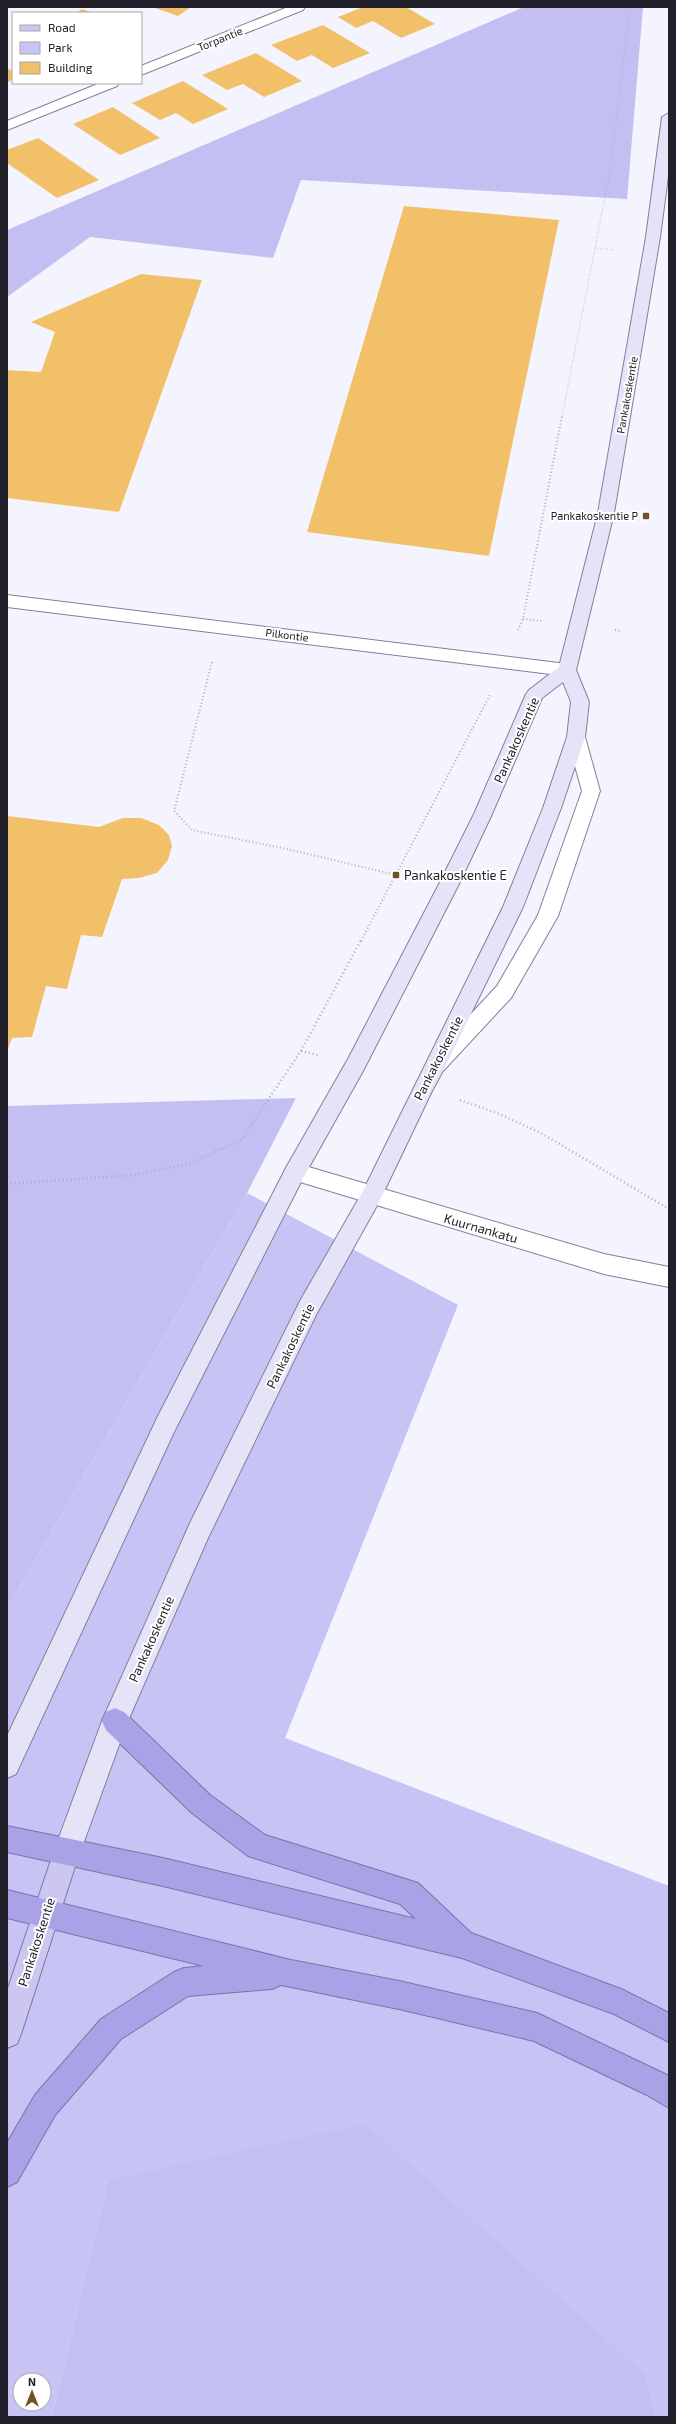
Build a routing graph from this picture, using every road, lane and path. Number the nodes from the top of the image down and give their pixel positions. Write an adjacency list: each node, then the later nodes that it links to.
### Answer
1 (299, 7): 3 (street, Torpantie)
2 (630, 7): 9 (path)
3 (142, 71)
4 (110, 84): 6 (street)
5 (669, 117): 10 (main road, Pankakoskentie)
6 (7, 126)
7 (7, 601): 9 (street, Pilkontie)
8 (212, 661): 12 (path)
9 (504, 662): 10 (street, Pilkontie); 12 (path)
10 (567, 670): 11 (main road, Pankakoskentie); 14 (main road, Pankakoskentie)
11 (576, 737): 15 (main road, Pankakoskentie); 15 (street)
12 (396, 875): 13 (path)
13 (301, 1051): 14 (path); 18 (path)
14 (356, 1065): 17 (main road, Pankakoskentie)
15 (436, 1066): 16 (main road, Pankakoskentie)
16 (423, 1087): 19 (main road, Pankakoskentie); 20 (path)
17 (295, 1172): 19 (street, Kuurnankatu); 23 (main road, Pankakoskentie)
18 (7, 1184)
19 (371, 1196): 21 (street, Kuurnankatu); 22 (main road, Pankakoskentie)
20 (669, 1209)
21 (669, 1277)
22 (114, 1721): 25 (main road, Pankakoskentie); 28 (highway)
23 (7, 1765)
24 (7, 1839): 25 (highway)
25 (67, 1851): 27 (main road, Pankakoskentie); 28 (highway)
26 (7, 1904): 27 (highway)
27 (45, 1913): 29 (highway); 31 (main road, Pankakoskentie)
28 (462, 1944): 30 (highway)
29 (291, 1974): 32 (highway); 33 (highway)
30 (669, 2028)
31 (7, 2034)
32 (669, 2094)
33 (7, 2172)

